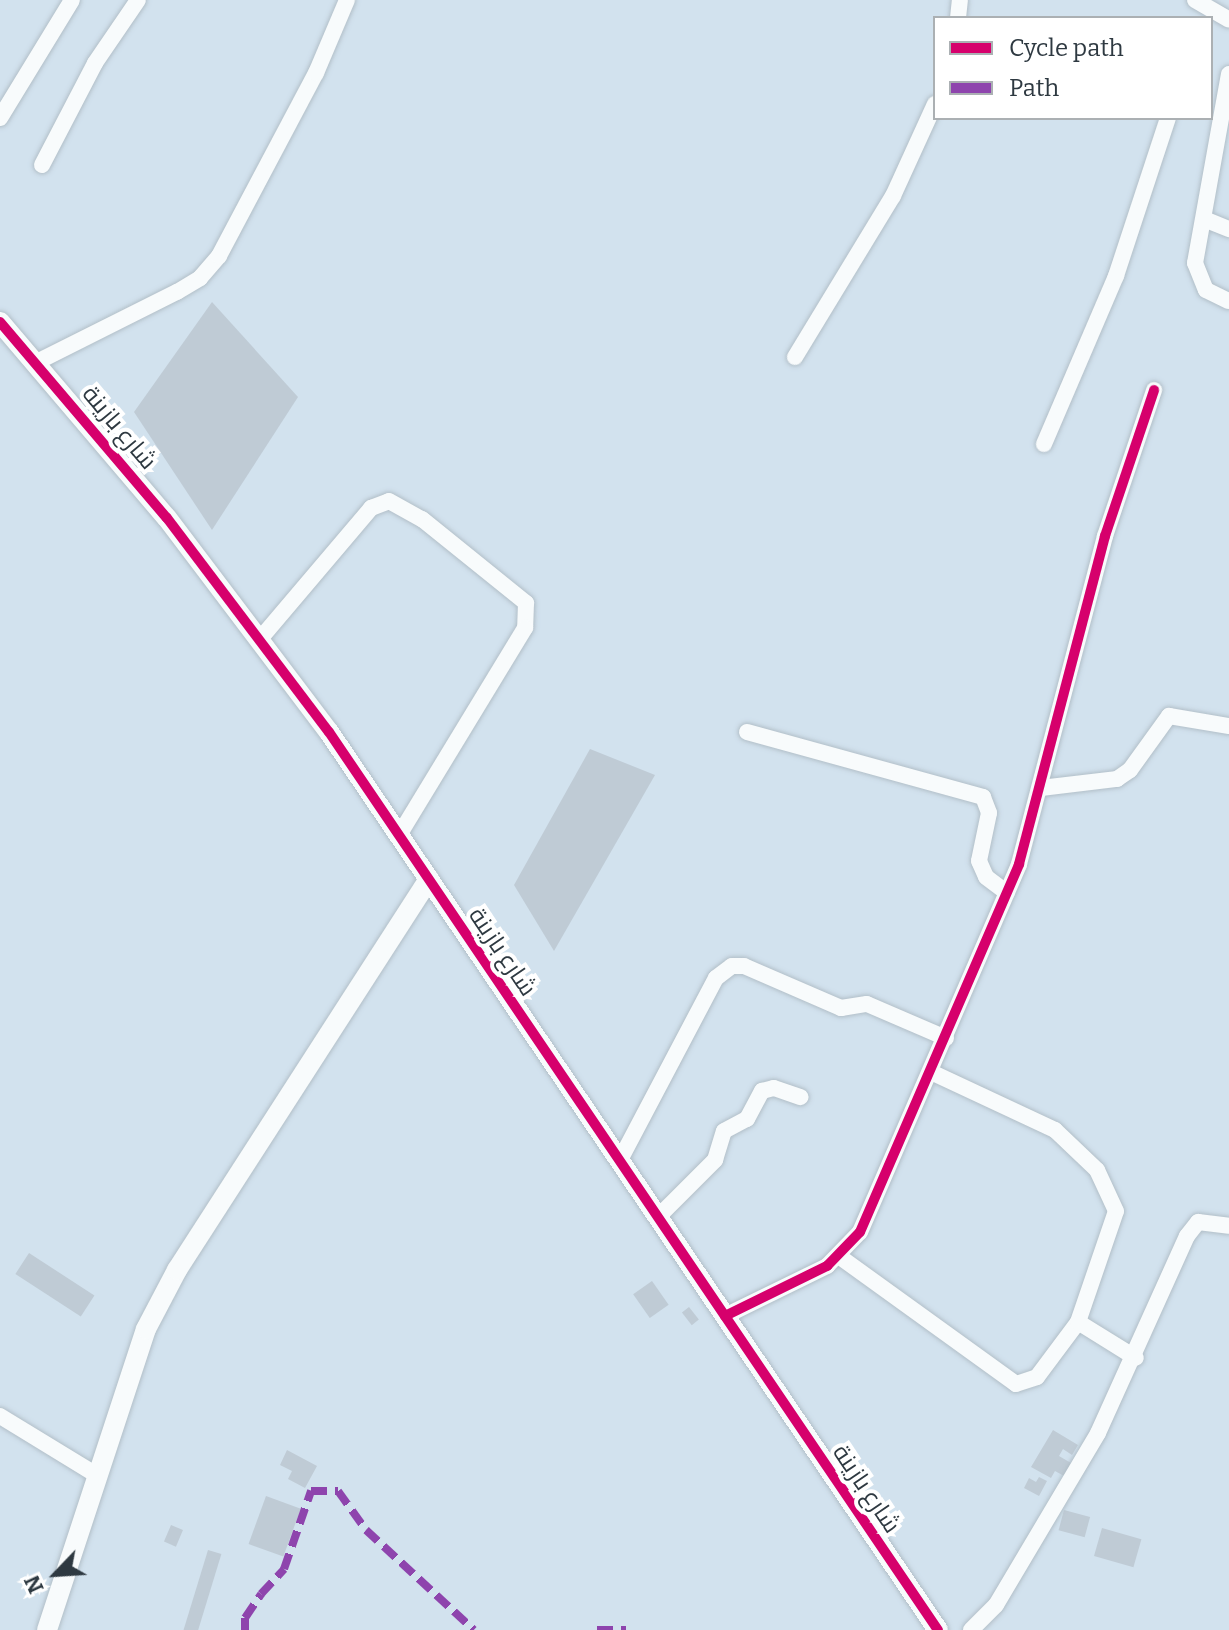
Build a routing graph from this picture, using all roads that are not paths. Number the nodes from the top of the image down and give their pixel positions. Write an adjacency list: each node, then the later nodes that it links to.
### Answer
1 (72, 0): 9 (street)
2 (138, 0): 11 (street)
3 (347, 0): 17 (street)
4 (1200, 8): 5 (street)
5 (1229, 20)
6 (1229, 74): 7 (street)
7 (1227, 99): 12 (street)
8 (933, 108): 16 (street)
9 (0, 118)
10 (1167, 120): 19 (street)
11 (42, 165)
12 (1204, 219): 13 (street); 14 (street)
13 (1229, 229)
14 (1229, 301)
15 (0, 322): 17 (street, شارع بازينة)
16 (795, 357)
17 (37, 362): 20 (street, شارع بازينة)
18 (1154, 390): 23 (street)
19 (1044, 444)
20 (260, 639): 24 (street, شارع بازينة); 24 (street)
21 (1229, 726): 23 (street)
22 (747, 732): 26 (street)
23 (1041, 788): 26 (street)
24 (399, 835): 25 (street, شارع بازينة)
25 (429, 879): 30 (street, شارع بازينة); 38 (street)
26 (1007, 893): 27 (street)
27 (946, 1038): 28 (street); 30 (street)
28 (931, 1072): 33 (street); 35 (street)
29 (800, 1097): 31 (street)
30 (620, 1160): 31 (street, شارع بازينة)
31 (658, 1217): 34 (street, شارع بازينة)
32 (1229, 1226): 36 (street)
33 (840, 1257): 34 (street); 35 (street)
34 (725, 1316): 40 (street, شارع بازينة)
35 (1078, 1322): 36 (street)
36 (1136, 1358): 41 (street)
37 (0, 1416): 38 (street)
38 (95, 1474): 39 (street)
39 (47, 1630)
40 (938, 1630)
41 (971, 1630)

